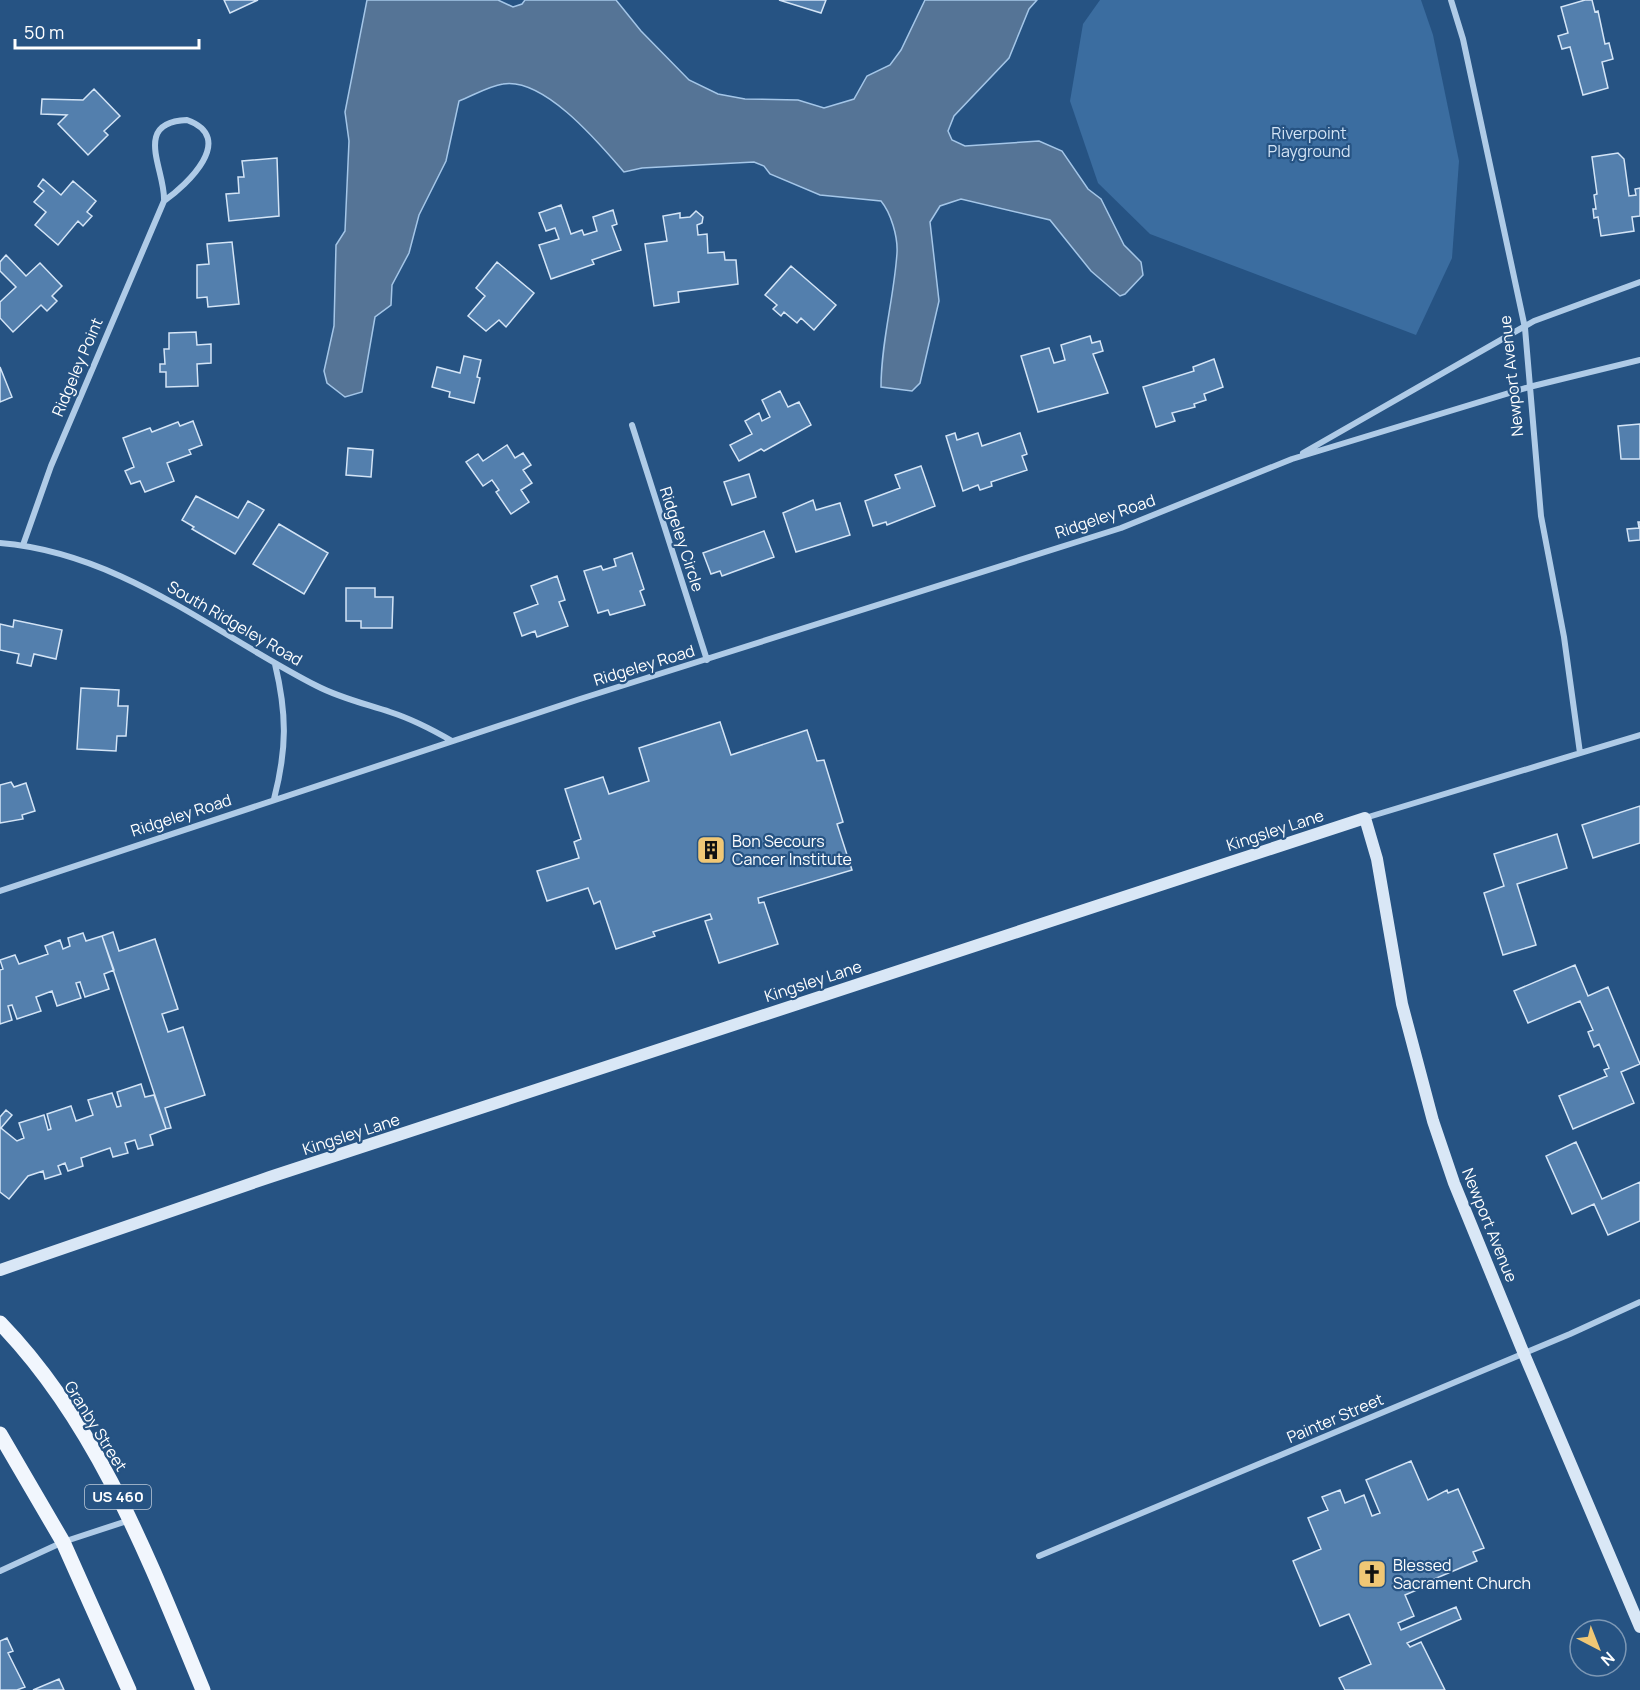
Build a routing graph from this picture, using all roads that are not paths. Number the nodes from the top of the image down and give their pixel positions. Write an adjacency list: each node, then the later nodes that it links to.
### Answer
1 (1451, 0): 4 (street, Newport Avenue)
2 (164, 201): 2 (street, Ridgeley Point); 10 (street, Ridgeley Point)
3 (1640, 282): 4 (street, Ridgeley Road)
4 (1525, 328): 6 (street, Newport Avenue); 8 (street, Ridgeley Road)
5 (1640, 360): 6 (street, Ridgeley Road)
6 (1529, 387): 8 (street, Ridgeley Road); 15 (street, Newport Avenue)
7 (632, 425): 11 (street, Ridgeley Circle)
8 (1292, 459): 11 (street, Ridgeley Road)
9 (0, 543): 10 (street, South Ridgeley Road)
10 (23, 545): 12 (street, South Ridgeley Road)
11 (707, 660): 14 (street, Ridgeley Road)
12 (275, 664): 14 (street, South Ridgeley Road); 16 (street)
13 (1640, 735): 15 (street, Kingsley Lane)
14 (452, 741): 16 (street, Ridgeley Road)
15 (1580, 753): 17 (street, Kingsley Lane)
16 (273, 799): 18 (street, Ridgeley Road)
17 (1365, 818): 19 (street, Kingsley Lane); 22 (street, Newport Avenue)
18 (0, 891)
19 (0, 1270)
20 (1640, 1302): 22 (street, Painter Street)
21 (0, 1323): 24 (main road, Granby Street / US 460)
22 (1524, 1354): 26 (street, Painter Street); 28 (street, Newport Avenue)
23 (0, 1434): 25 (main road)
24 (130, 1520): 25 (street); 30 (main road, Granby Street / US 460)
25 (63, 1542): 27 (street); 29 (main road)
26 (1039, 1556)
27 (0, 1571)
28 (1640, 1627)
29 (129, 1690)
30 (203, 1690)

